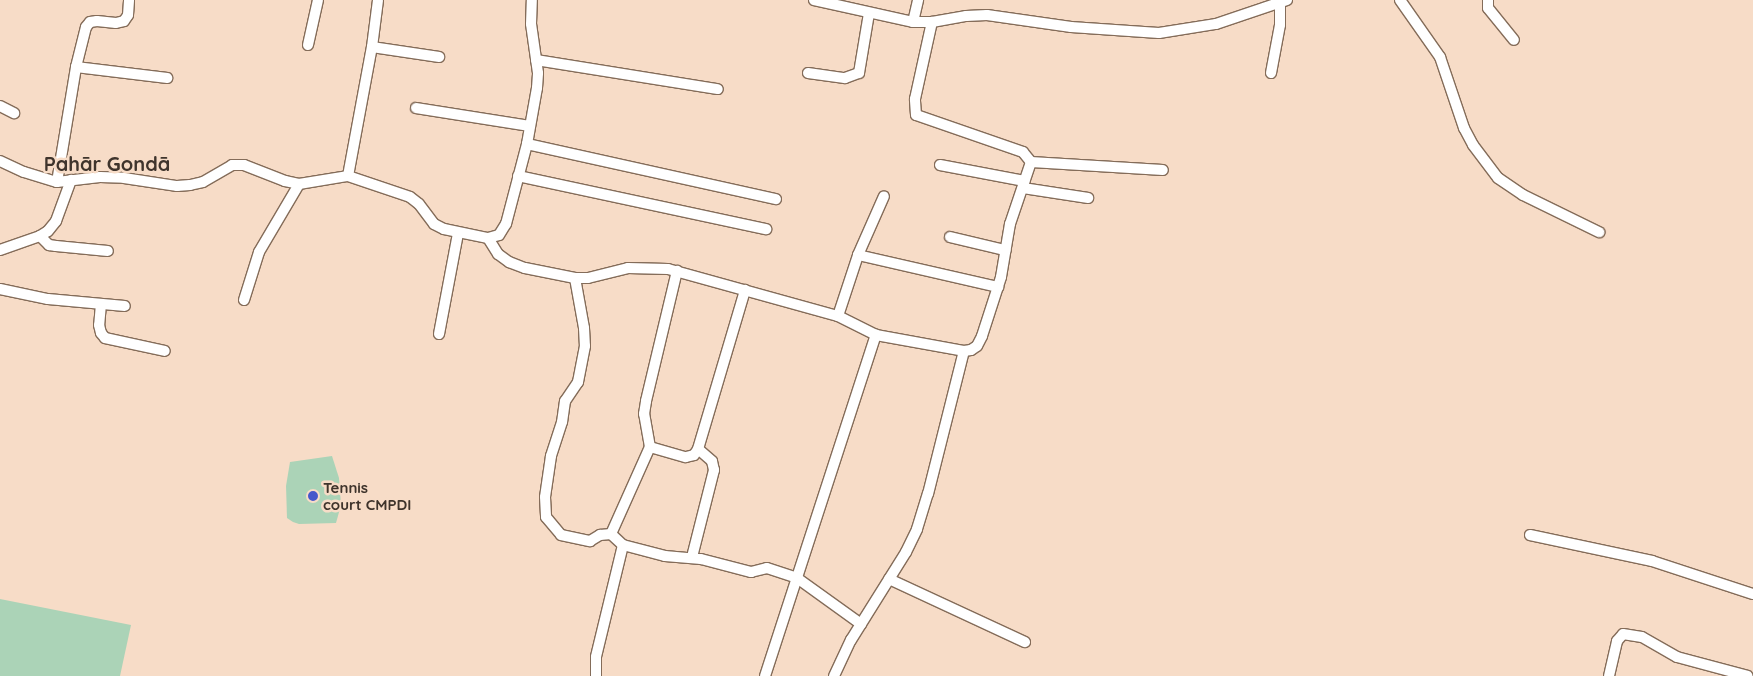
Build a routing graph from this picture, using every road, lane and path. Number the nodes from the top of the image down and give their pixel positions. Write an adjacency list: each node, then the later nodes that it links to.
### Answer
1 (129, 0): 19 (street)
2 (318, 0): 15 (street)
3 (378, 0): 16 (street)
4 (532, 0): 18 (street)
5 (814, 0): 10 (street)
6 (918, 0): 12 (street)
7 (1400, 0): 43 (street)
8 (1488, 0): 14 (street)
9 (1284, 1): 13 (street); 21 (street)
10 (835, 2): 11 (street)
11 (869, 13): 12 (street); 20 (street)
12 (913, 22): 13 (street)
13 (932, 22): 30 (street)
14 (1514, 40)
15 (308, 45)
16 (372, 47): 17 (street); 33 (street)
17 (439, 57)
18 (536, 60): 23 (street); 27 (street)
19 (76, 67): 22 (street); 36 (street)
20 (808, 73)
21 (1271, 73)
22 (167, 78)
23 (718, 89)
24 (0, 106): 26 (street)
25 (416, 108): 27 (street)
26 (14, 113)
27 (530, 126): 28 (street)
28 (527, 144): 34 (street); 41 (street)
29 (0, 161): 36 (street)
30 (1031, 162): 32 (street); 38 (street)
31 (940, 165): 38 (street)
32 (1163, 170)
33 (348, 176): 37 (street); 44 (street)
34 (518, 176): 42 (street); 47 (street)
35 (71, 180): 36 (street); 37 (street); 45 (street)
36 (57, 182)
37 (299, 184): 57 (street)
38 (1024, 184): 40 (street); 49 (street)
39 (884, 196): 51 (street)
40 (1088, 198)
41 (776, 199)
42 (766, 229)
43 (1599, 232)
44 (458, 233): 47 (street); 61 (street)
45 (40, 236): 48 (street); 50 (street)
46 (950, 237): 49 (street)
47 (488, 238): 53 (street)
48 (0, 250)
49 (1005, 250): 54 (street)
50 (108, 251)
51 (858, 255): 54 (street); 60 (street)
52 (677, 271): 53 (street); 56 (street); 65 (street)
53 (575, 278): 67 (street)
54 (998, 287): 64 (street)
55 (0, 289): 58 (street)
56 (745, 290): 60 (street); 66 (street)
57 (244, 300)
58 (101, 304): 59 (street); 63 (street)
59 (125, 306)
60 (838, 316): 62 (street)
61 (439, 334)
62 (876, 334): 64 (street); 71 (street)
63 (166, 351)
64 (964, 351): 72 (street)
65 (650, 447): 66 (street); 67 (street)
66 (698, 449): 70 (street)
67 (611, 534): 69 (street)
68 (1530, 535): 73 (street)
69 (623, 545): 70 (street); 76 (street)
70 (692, 557): 71 (street)
71 (797, 578): 74 (street); 77 (street)
72 (889, 580): 74 (street); 75 (street)
73 (1753, 594)
74 (861, 624): 78 (street)
75 (1024, 642)
76 (596, 676)
77 (765, 676)
78 (834, 676)
79 (1609, 676): 80 (street)
80 (1748, 676)

